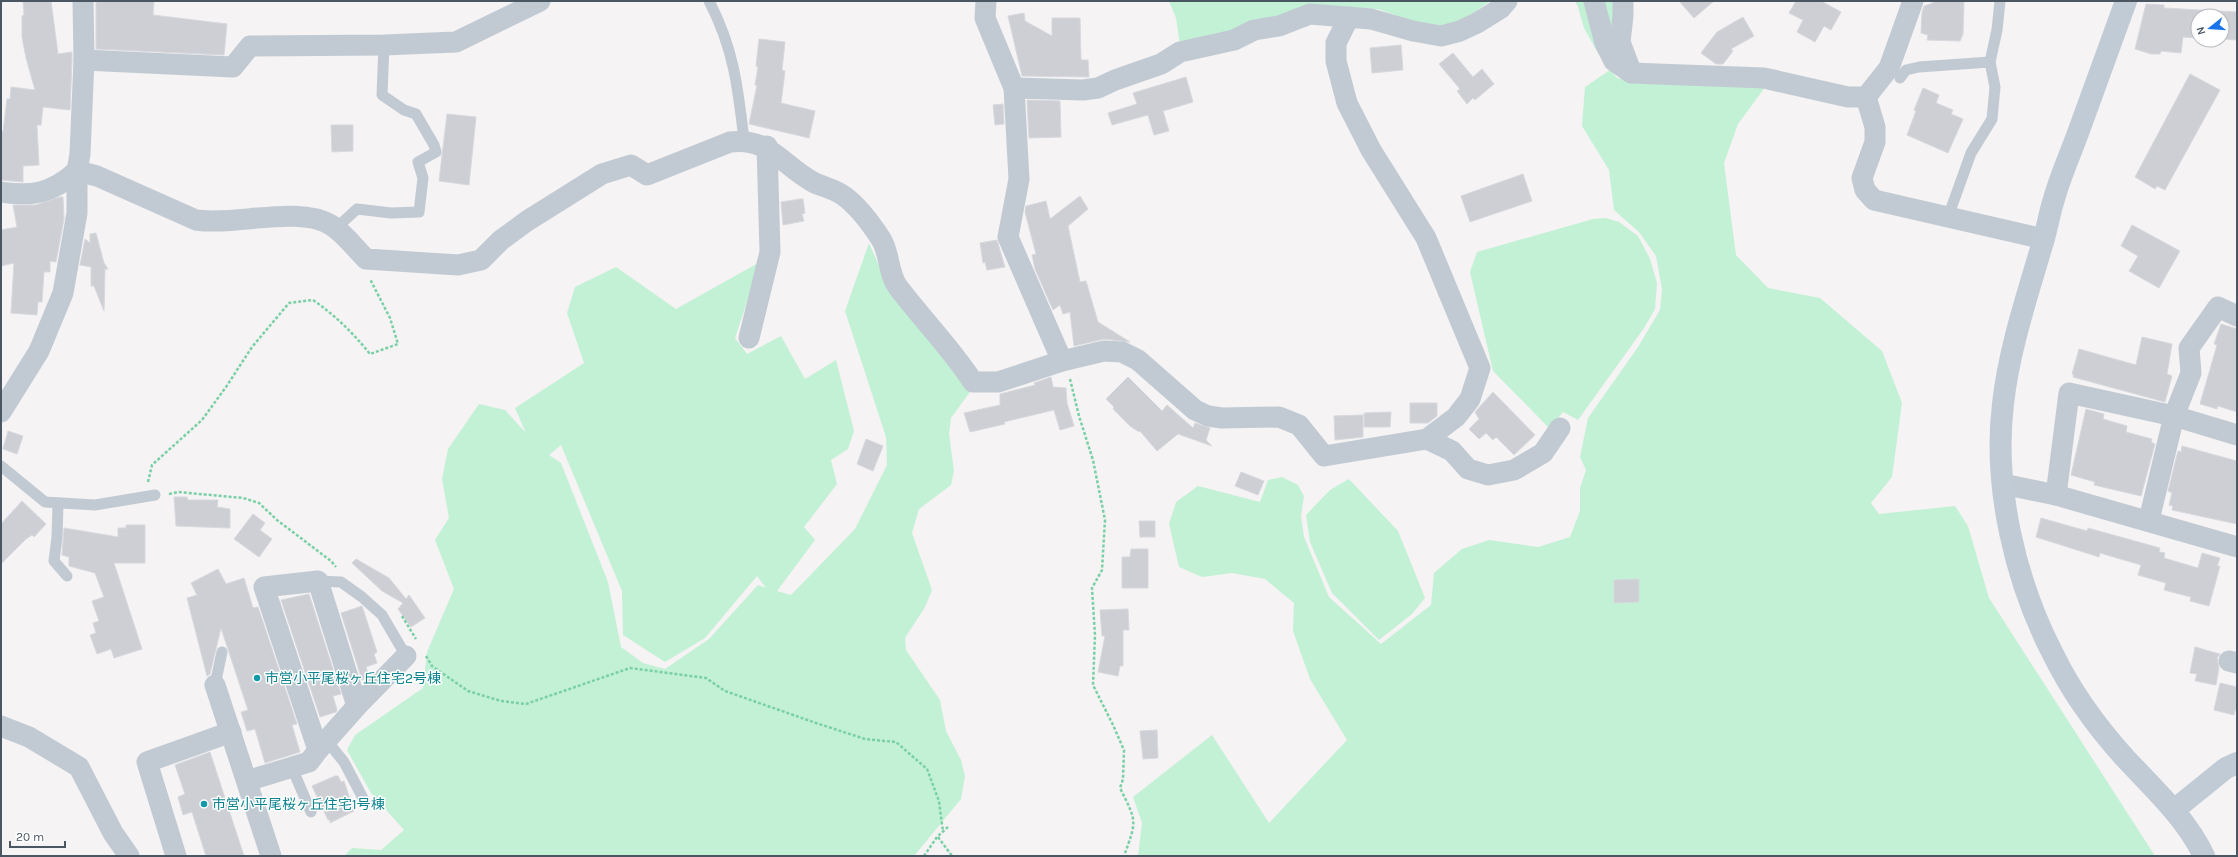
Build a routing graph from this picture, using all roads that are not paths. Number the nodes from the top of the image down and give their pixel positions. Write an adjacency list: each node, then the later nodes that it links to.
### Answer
1 (83, 1): 13 (street)
2 (540, 1): 12 (street)
3 (709, 1): 19 (lane)
4 (986, 1): 17 (street)
5 (1506, 1): 11 (street)
6 (1594, 1): 15 (street)
7 (1623, 1): 15 (street)
8 (1913, 1): 18 (street)
9 (2000, 1): 14 (lane)
10 (2126, 1): 25 (street)
11 (1349, 17): 17 (street); 33 (street)
12 (384, 45): 13 (street); 24 (lane)
13 (84, 60): 21 (street)
14 (1990, 62): 16 (lane); 23 (lane)
15 (1631, 73): 18 (street)
16 (1900, 78)
17 (1014, 88): 28 (street)
18 (1866, 97): 23 (street)
19 (744, 140): 20 (street); 24 (street)
20 (767, 146): 27 (street); 28 (street)
21 (77, 171): 22 (street); 24 (street); 29 (street)
22 (1, 192)
23 (1948, 217): 25 (street)
24 (335, 229)
25 (2044, 239): 35 (street)
26 (2237, 316): 30 (street)
27 (749, 338)
28 (1062, 361): 33 (street)
29 (1, 412)
30 (2174, 416): 32 (street); 37 (street); 39 (street)
31 (1560, 428): 33 (street)
32 (2237, 435)
33 (1427, 439)
34 (1, 466): 38 (lane)
35 (2003, 484): 37 (street); 54 (street)
36 (155, 495): 38 (lane)
37 (2056, 495): 39 (street)
38 (58, 504): 41 (lane)
39 (2148, 520): 40 (street)
40 (2237, 547)
41 (67, 576)
42 (318, 581): 43 (lane); 46 (street); 49 (street)
43 (416, 650): 46 (street)
44 (222, 652): 45 (lane)
45 (215, 685): 48 (street)
46 (357, 706): 49 (street)
47 (1, 726): 56 (street)
48 (231, 732): 52 (street); 57 (street)
49 (323, 746): 51 (street); 53 (lane)
50 (2237, 763): 54 (street)
51 (292, 768): 52 (street); 55 (lane)
52 (247, 781): 58 (street)
53 (365, 802)
54 (2174, 810): 59 (street)
55 (311, 812)
56 (129, 856)
57 (176, 856)
58 (271, 856)
59 (2204, 856)

